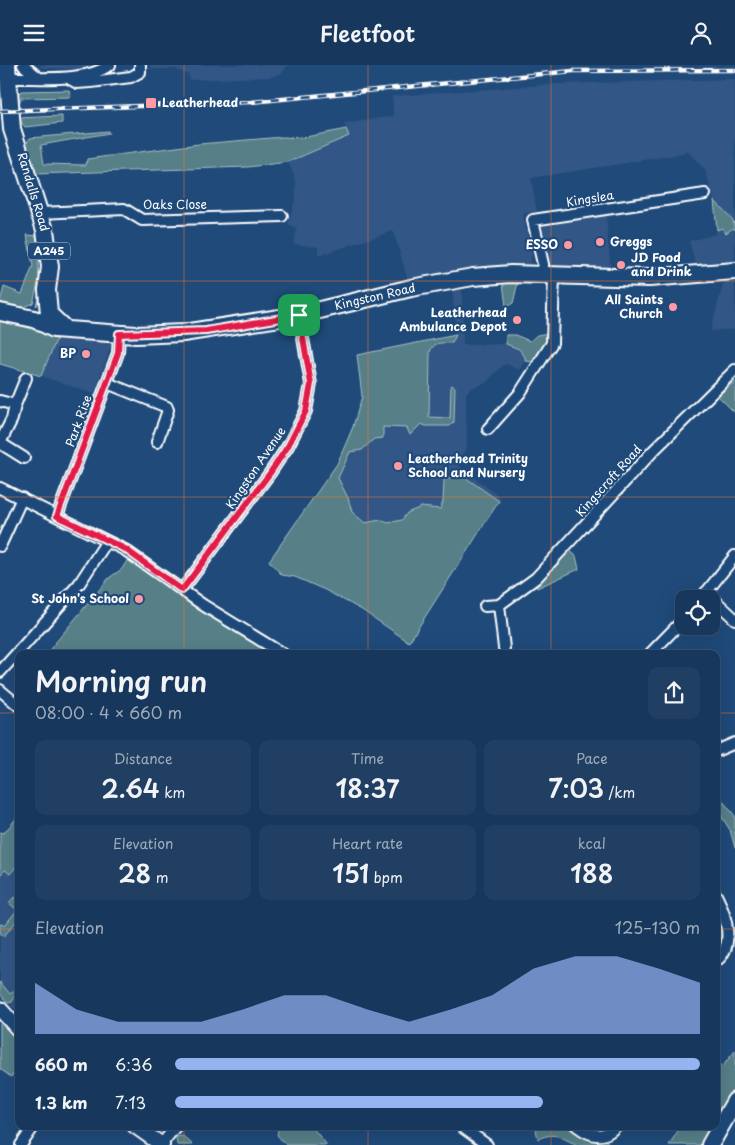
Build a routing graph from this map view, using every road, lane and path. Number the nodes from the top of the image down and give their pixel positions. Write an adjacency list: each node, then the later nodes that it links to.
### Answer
1 (23, 65): 5 (street)
2 (110, 65): 6 (street)
3 (140, 65): 6 (street)
4 (5, 74): 5 (street); 8 (main road, Randalls Road / A245)
5 (39, 78): 6 (street)
6 (68, 78)
7 (705, 194): 11 (street, Kingslea)
8 (41, 213): 9 (street, Oaks Close); 12 (main road, Randalls Road / A245)
9 (282, 216)
10 (733, 272): 11 (main road, Kingston Road)
11 (548, 275): 14 (main road, Kingston Road); 23 (street)
12 (47, 290): 15 (main road, Randalls Road / A245); 16 (main road, Randalls Road / A245)
13 (0, 312): 15 (main road, Kingston Road)
14 (299, 315): 17 (main road, Kingston Road); 33 (street, Kingston Avenue)
15 (25, 317): 16 (main road, Kingston Road)
16 (65, 329): 17 (main road, Kingston Road)
17 (119, 334): 20 (street, Park Rise)
18 (735, 370): 35 (street, Kingscroft Road)
19 (26, 378): 22 (street)
20 (106, 383): 24 (street); 29 (street, Park Rise)
21 (0, 401): 22 (street)
22 (15, 405): 25 (street)
23 (488, 429)
24 (157, 442)
25 (0, 443): 26 (street)
26 (24, 458)
27 (0, 488): 28 (street)
28 (22, 499): 29 (street); 31 (street)
29 (57, 516): 30 (street)
30 (107, 541): 33 (street); 41 (street)
31 (0, 545)
32 (735, 556): 34 (street)
33 (182, 590): 42 (street)
34 (708, 590)
35 (500, 605): 36 (street); 40 (street)
36 (485, 606)
37 (720, 608): 38 (street)
38 (735, 619)
39 (675, 628): 43 (street)
40 (504, 648)
41 (19, 650)
42 (277, 650)
43 (654, 650)
44 (15, 655): 45 (street)
45 (1, 670)
46 (0, 690): 47 (street)
47 (15, 703)
48 (735, 743): 49 (street)
49 (720, 749)
50 (720, 904): 51 (street)
51 (720, 959)
52 (0, 1009): 53 (main road)
53 (15, 1026)
54 (735, 1101): 55 (main road)
55 (720, 1127)
56 (31, 1130): 63 (street)
57 (141, 1130): 64 (main road)
58 (173, 1130): 64 (street)
59 (466, 1130): 65 (street)
60 (582, 1130): 61 (street)
61 (613, 1130)
62 (719, 1130): 66 (main road)
63 (21, 1145)
64 (162, 1145)
65 (487, 1145)
66 (710, 1145)

